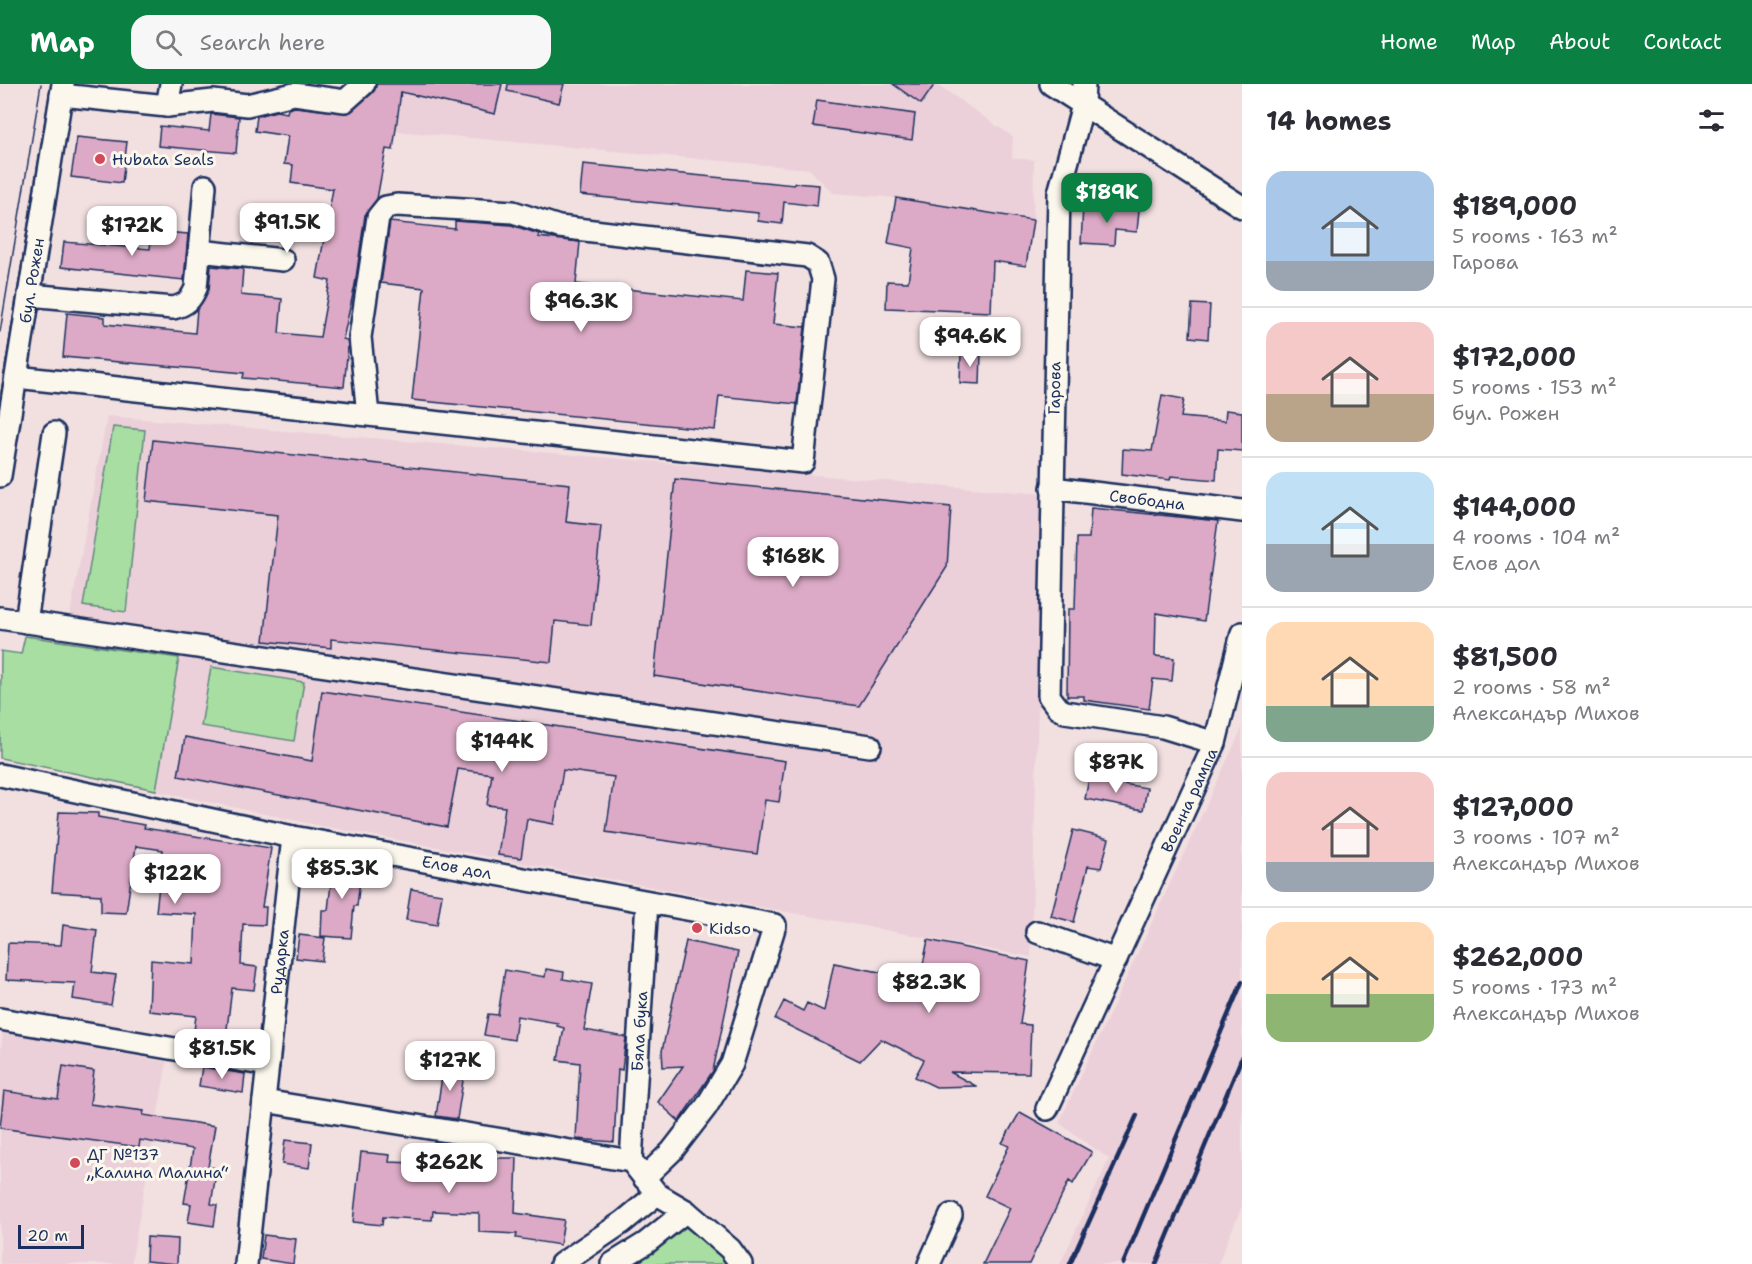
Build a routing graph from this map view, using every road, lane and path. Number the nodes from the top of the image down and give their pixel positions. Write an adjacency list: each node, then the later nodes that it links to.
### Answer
1 (171, 84): 7 (street)
2 (364, 84): 5 (street)
3 (1051, 84): 6 (street)
4 (62, 89): 7 (street); 12 (street, бул. Рожен)
5 (268, 92): 7 (street)
6 (1084, 94): 9 (street); 17 (street, Гарова)
7 (167, 106)
8 (205, 186): 10 (street)
9 (1242, 207)
10 (199, 251): 11 (street); 12 (street)
11 (283, 260)
12 (29, 295): 13 (street, бул. Рожен)
13 (16, 377): 14 (street); 16 (street, бул. Рожен)
14 (368, 415): 14 (street)
15 (54, 433): 20 (street)
16 (0, 476)
17 (1052, 488): 18 (street, Свободна); 22 (street, Гарова)
18 (1242, 511)
19 (0, 618): 20 (street)
20 (26, 622): 23 (street)
21 (1242, 633): 22 (street, Военна рампа)
22 (1215, 742): 28 (street, Военна рампа)
23 (870, 746)
24 (0, 775): 25 (street, Елов дол)
25 (293, 837): 26 (street, Елов дол); 30 (street, Рударка)
26 (646, 902): 33 (street, Бяла бука); 34 (street, Елов дол)
27 (1037, 932): 28 (street)
28 (1116, 960): 32 (street, Военна рампа)
29 (0, 1019): 30 (street)
30 (268, 1065): 31 (street, Рударка)
31 (264, 1101): 33 (street); 37 (street, Рударка)
32 (1047, 1109)
33 (631, 1161): 34 (street)
34 (651, 1186): 35 (street); 38 (street)
35 (686, 1212): 39 (street); 40 (street)
36 (951, 1215): 41 (street)
37 (246, 1264)
38 (561, 1264)
39 (612, 1264)
40 (741, 1264)
41 (928, 1264)

